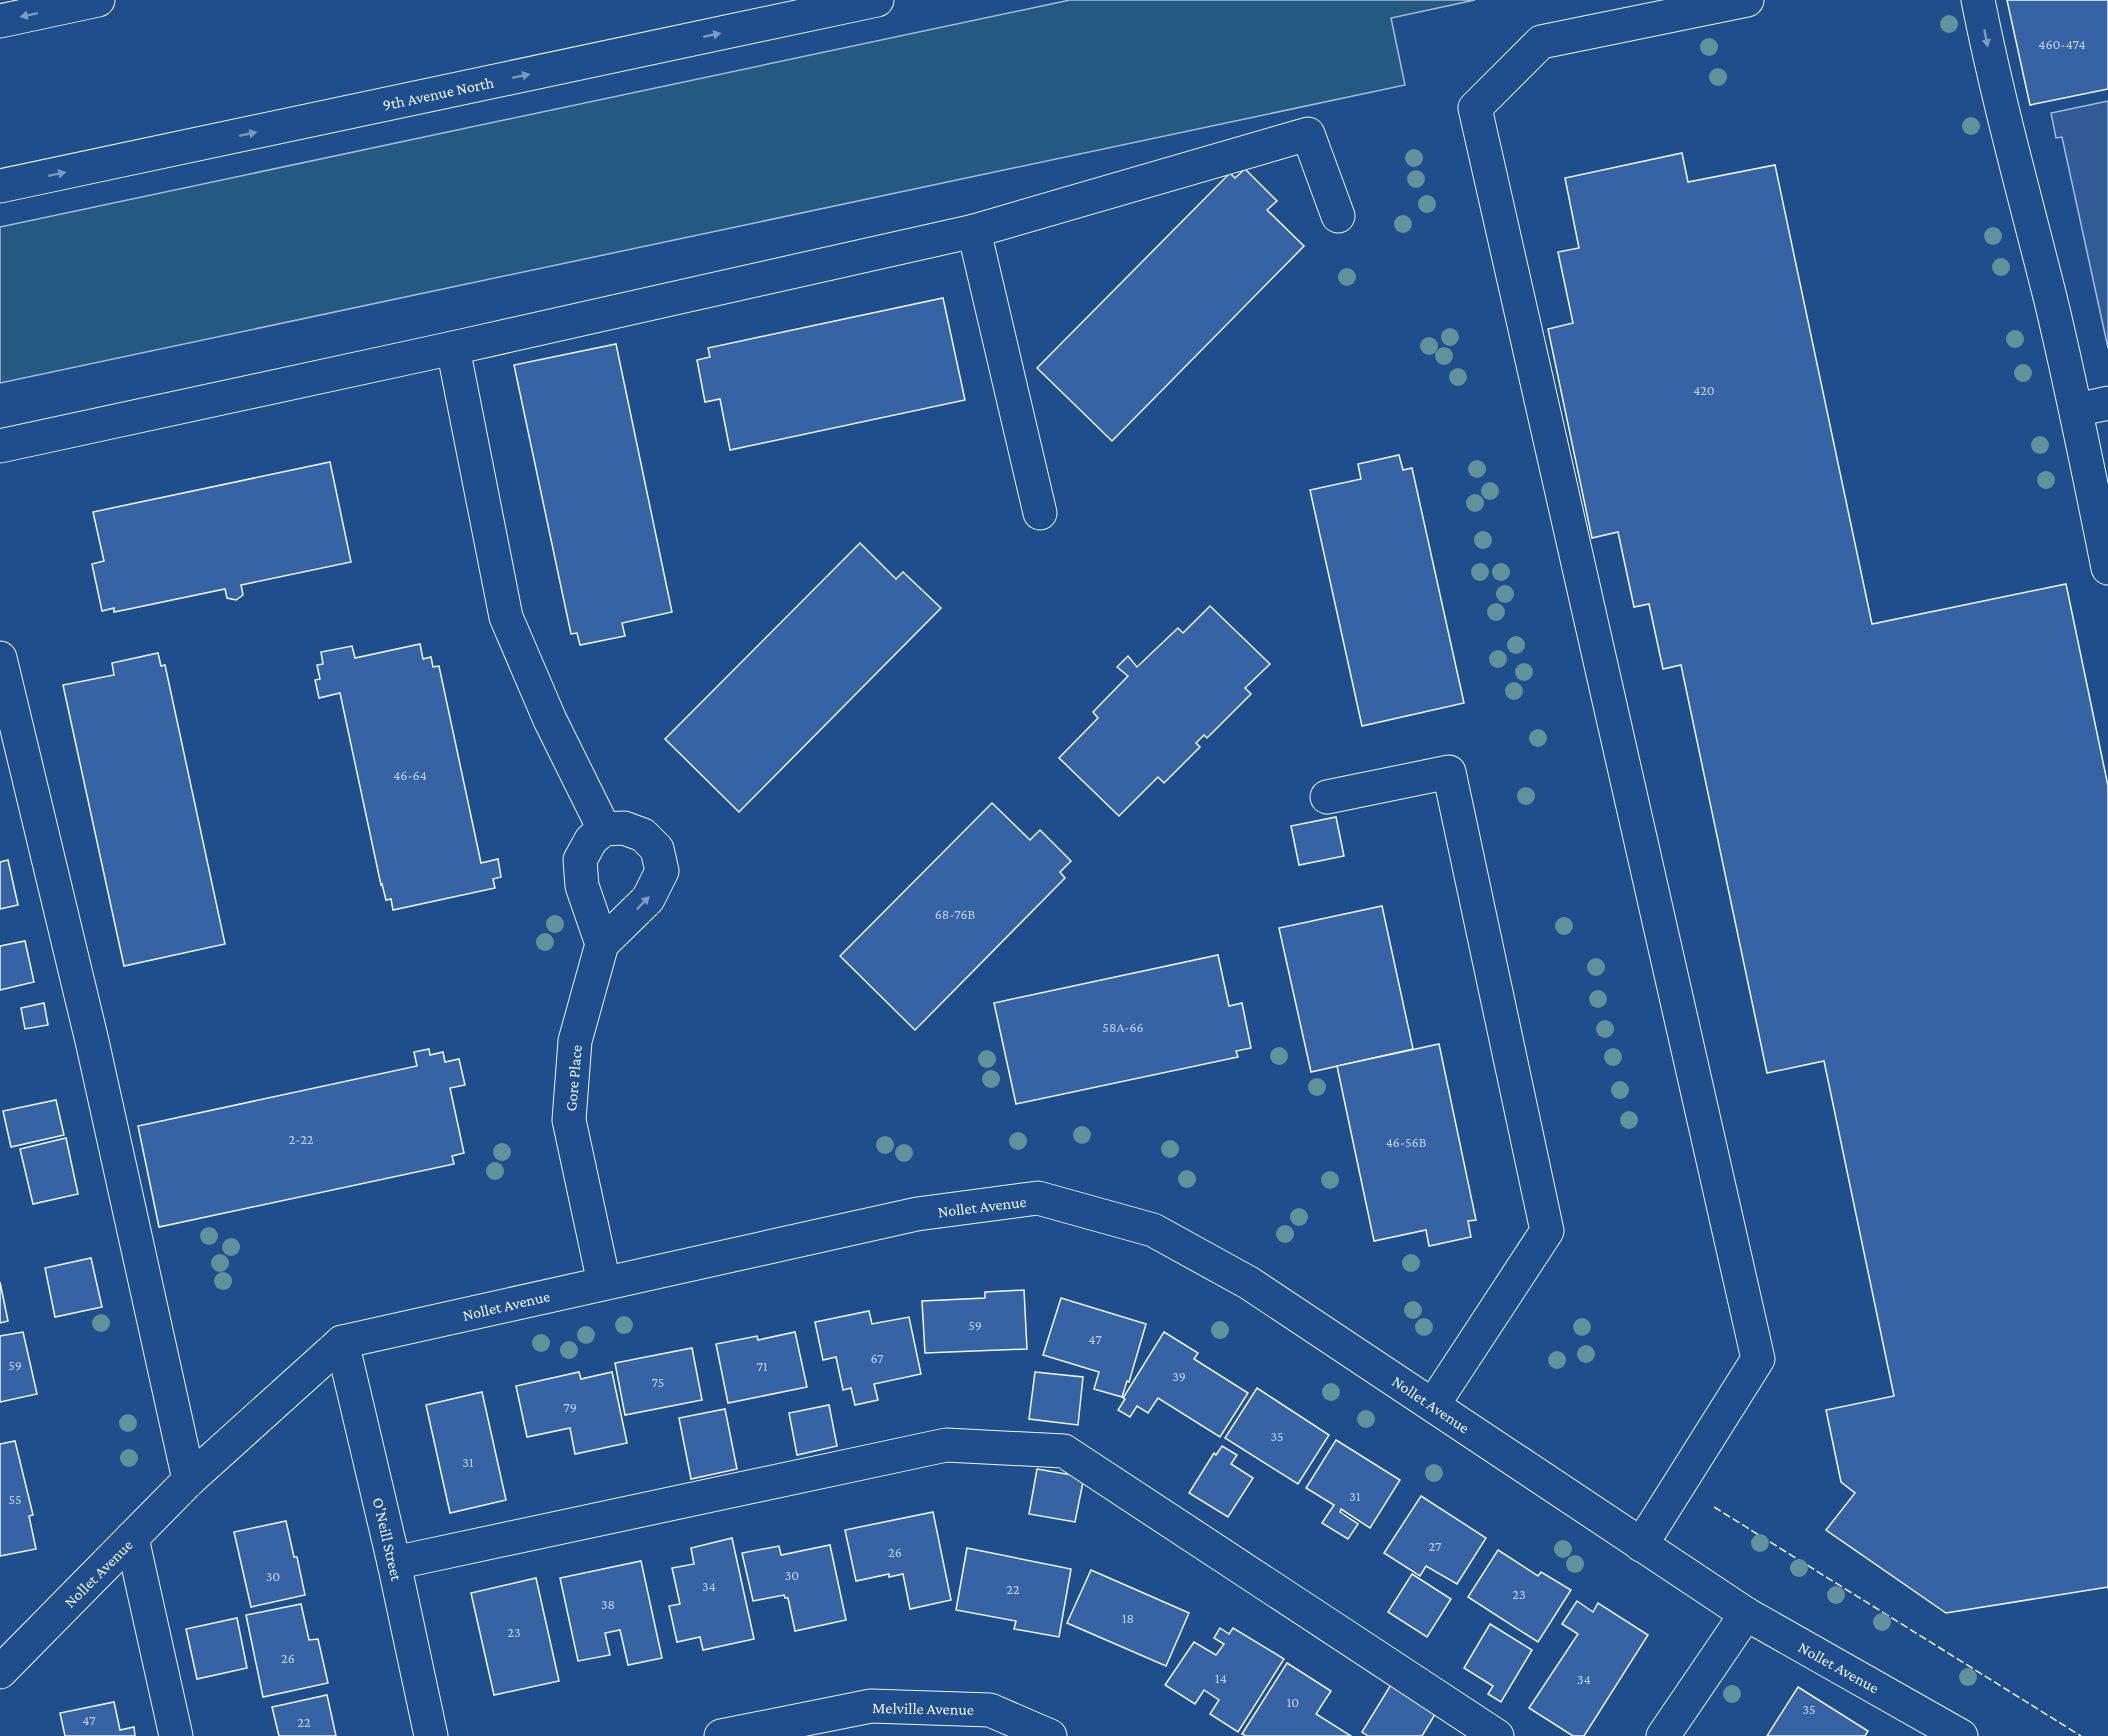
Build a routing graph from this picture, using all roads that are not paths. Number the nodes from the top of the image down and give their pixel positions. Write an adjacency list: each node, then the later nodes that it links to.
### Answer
1 (98, 0): 5 (street, one-way to 5)
2 (877, 0): 6 (street, 9th Avenue North, one-way to 2)
3 (1747, 0): 24 (street)
4 (1978, 0): 11 (street, one-way to 11)
5 (0, 21)
6 (0, 186)
7 (1338, 216): 8 (street)
8 (974, 231): 9 (street); 13 (street)
9 (453, 348): 12 (street); 17 (street)
10 (2108, 403): 11 (street)
11 (2076, 410): 14 (street)
12 (0, 446)
13 (1040, 513)
14 (2108, 568)
15 (0, 658): 22 (street)
16 (1327, 797): 21 (street)
17 (604, 830): 18 (street); 18 (street, one-way to 17)
18 (602, 944): 19 (street, Gore Place)
19 (604, 1283): 20 (street, Nollet Avenue); 21 (street, Nollet Avenue)
20 (342, 1342): 22 (street, Nollet Avenue); 25 (street, O'Neill Street)
21 (1433, 1405): 24 (street, Nollet Avenue)
22 (189, 1480): 23 (street, Nollet Avenue)
23 (132, 1538): 27 (street, Nollet Avenue); 29 (street)
24 (1641, 1545): 26 (street, Nollet Avenue)
25 (394, 1563): 30 (street, O'Neill Street); 33 (street)
26 (1746, 1614): 28 (street, Nollet Avenue); 34 (street)
27 (0, 1672)
28 (1948, 1733)
29 (176, 1736)
30 (431, 1736)
31 (721, 1736): 32 (street, Melville Avenue)
32 (1050, 1736)
33 (1497, 1736)
34 (1663, 1736)

